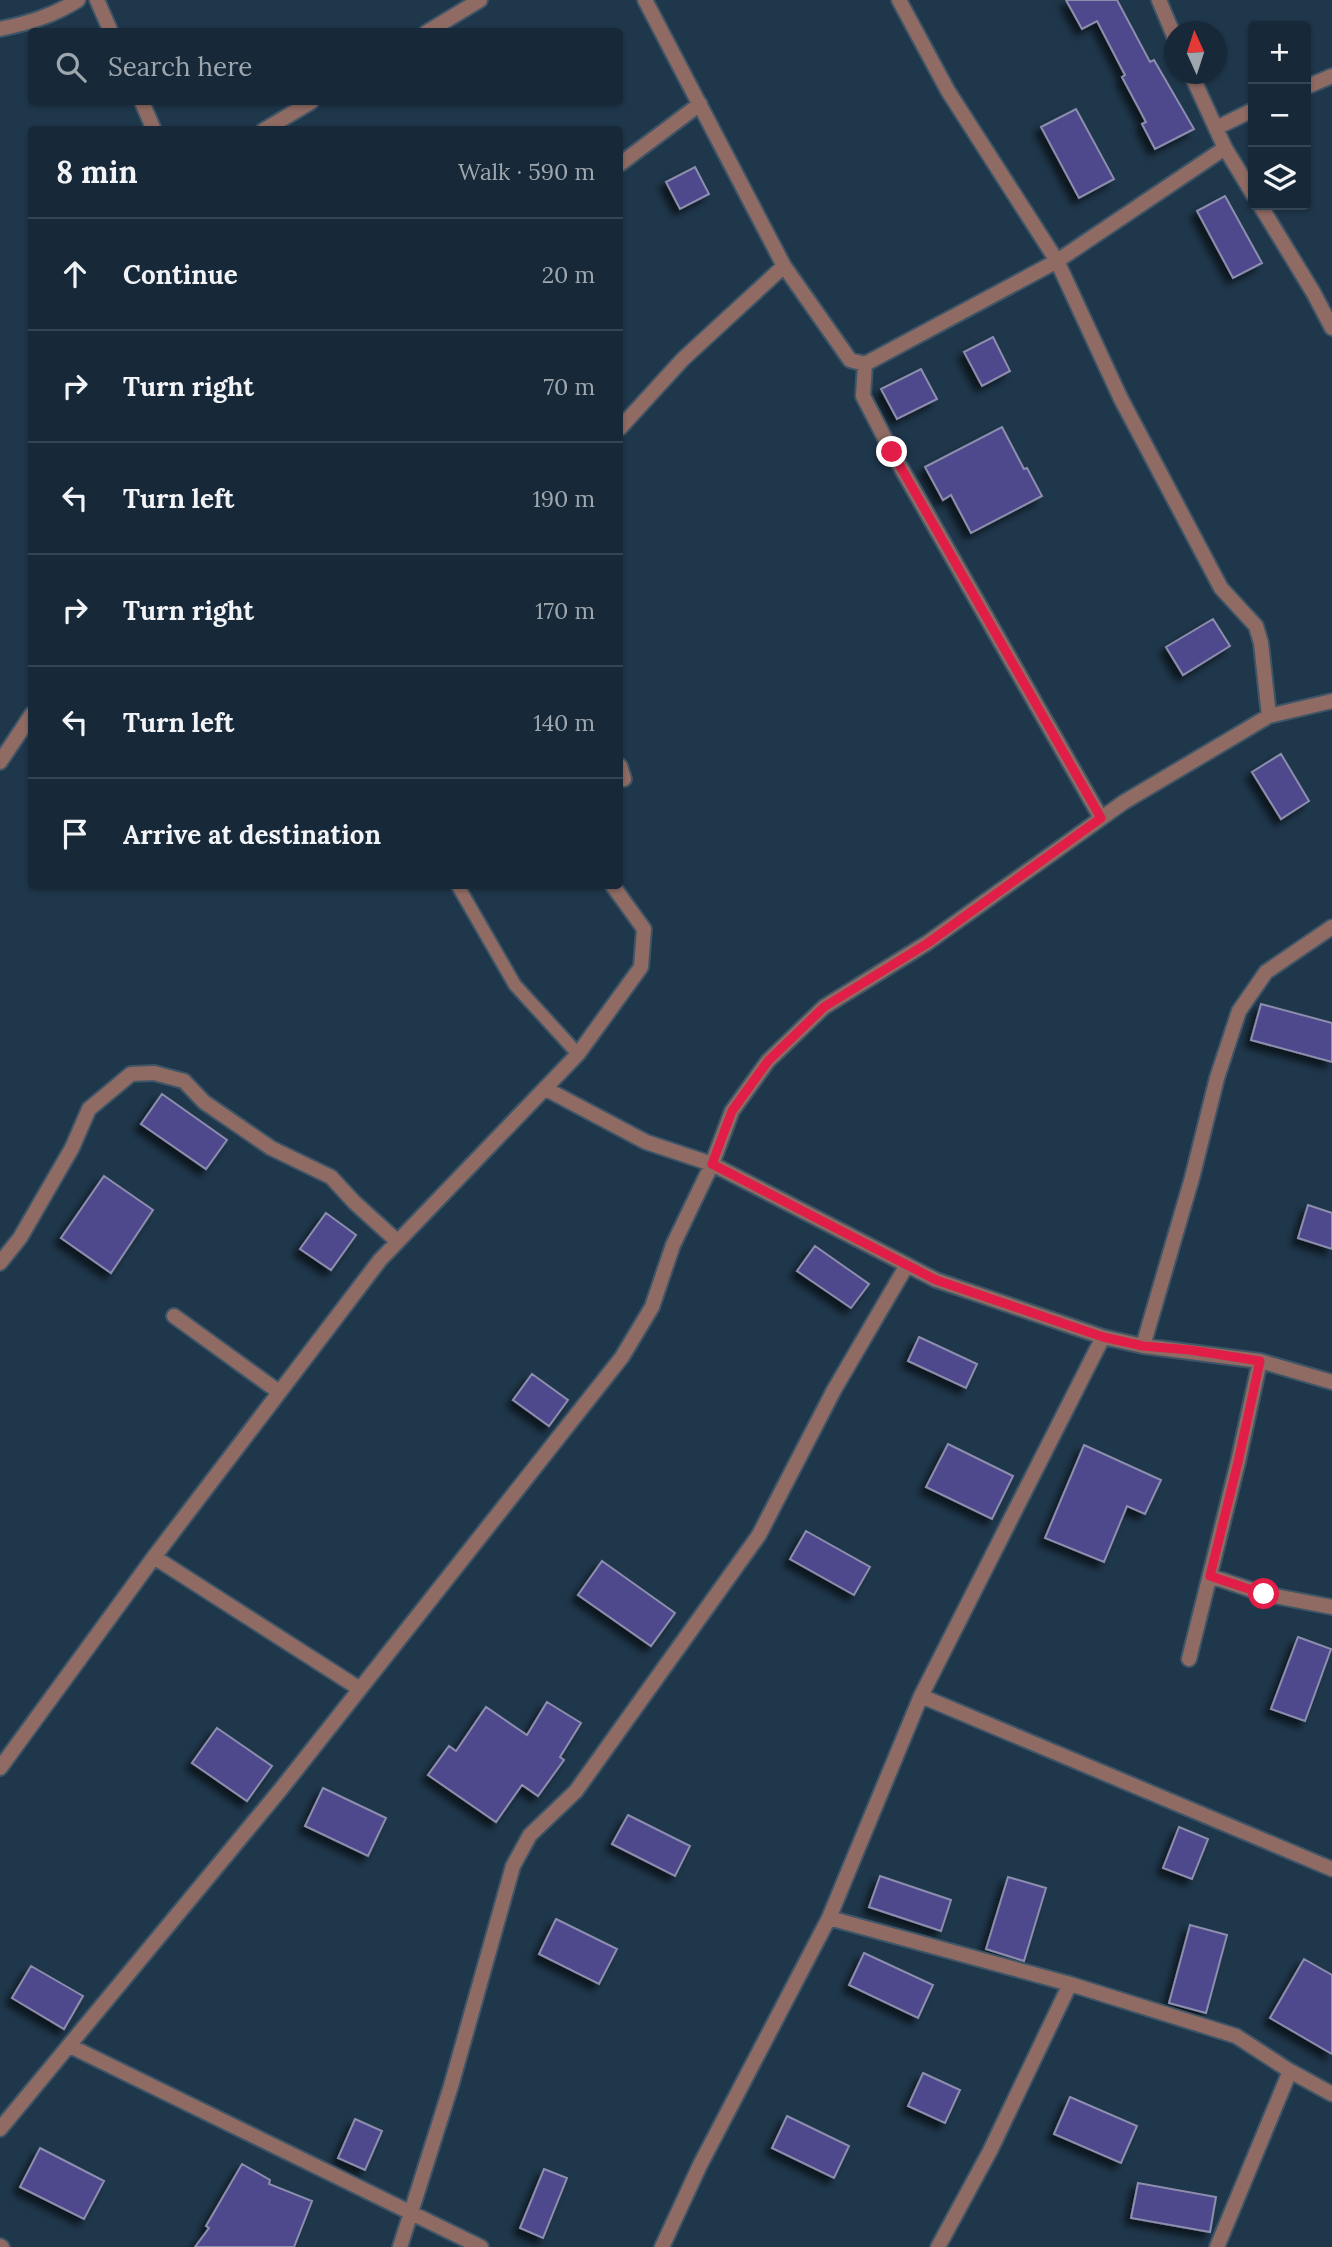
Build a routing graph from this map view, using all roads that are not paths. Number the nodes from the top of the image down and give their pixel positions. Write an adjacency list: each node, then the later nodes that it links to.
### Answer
1 (78, 0): 10 (street)
2 (97, 0): 8 (street)
3 (480, 0): 9 (street)
4 (645, 0): 14 (street)
5 (899, 0): 25 (street)
6 (1159, 0): 7 (street)
7 (1168, 21)
8 (109, 28)
9 (434, 28)
10 (0, 29)
11 (1332, 76): 13 (street)
12 (1196, 84): 20 (street)
13 (1311, 85)
14 (700, 104): 22 (street); 26 (street)
15 (143, 105): 18 (street)
16 (306, 105): 19 (street)
17 (1248, 112): 20 (street)
18 (152, 126)
19 (271, 126)
20 (1216, 128): 21 (street)
21 (1225, 148): 23 (street); 25 (street)
22 (623, 162)
23 (1248, 186)
24 (1263, 210): 27 (street)
25 (1056, 261): 28 (street); 31 (street)
26 (784, 266): 28 (street); 29 (street)
27 (1332, 328)
28 (865, 364): 34 (street)
29 (623, 425)
30 (1332, 701): 31 (street)
31 (1269, 716): 34 (street)
32 (28, 720): 33 (street)
33 (0, 762)
34 (1101, 818): 40 (street)
35 (460, 889): 38 (lane)
36 (615, 889): 38 (street)
37 (1332, 927): 46 (street)
38 (578, 1054): 39 (street)
39 (546, 1089): 40 (street); 41 (street)
40 (712, 1164): 43 (street); 54 (street)
41 (397, 1241): 42 (street); 49 (street)
42 (0, 1263)
43 (907, 1265): 45 (street); 64 (street)
44 (174, 1317): 49 (street)
45 (1103, 1337): 46 (street); 55 (street)
46 (1143, 1346): 47 (street)
47 (1260, 1361): 48 (street); 51 (street)
48 (1332, 1382)
49 (279, 1392): 50 (street)
50 (154, 1558): 54 (street); 56 (street)
51 (1210, 1576): 52 (street); 53 (street)
52 (1332, 1607)
53 (1189, 1659)
54 (360, 1689): 60 (street)
55 (921, 1696): 57 (street); 58 (street)
56 (0, 1768)
57 (1332, 1869)
58 (829, 1918): 59 (street); 67 (street)
59 (1070, 1984): 61 (street); 68 (street)
60 (70, 2046): 63 (street); 64 (street)
61 (1290, 2071): 62 (street); 69 (street)
62 (1332, 2094)
63 (0, 2129)
64 (410, 2212): 65 (street); 66 (street)
65 (400, 2247)
66 (481, 2247)
67 (662, 2247)
68 (938, 2247)
69 (1217, 2247)

